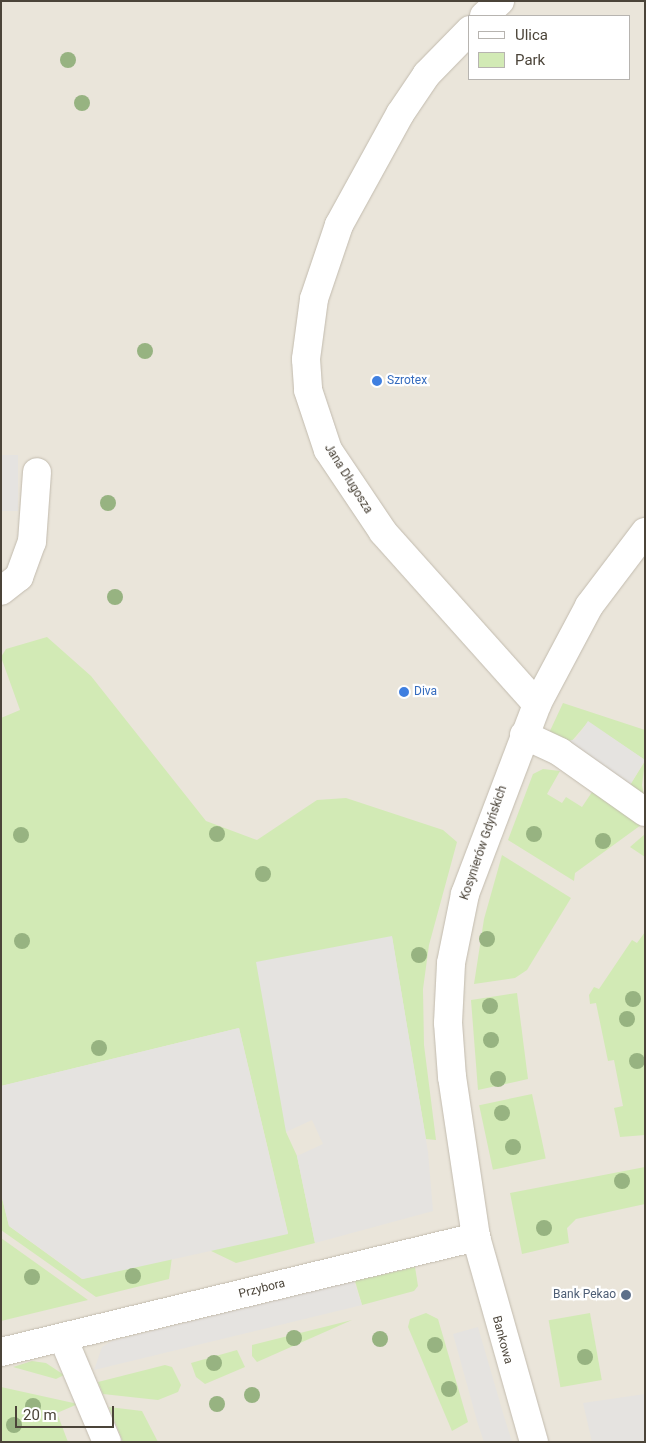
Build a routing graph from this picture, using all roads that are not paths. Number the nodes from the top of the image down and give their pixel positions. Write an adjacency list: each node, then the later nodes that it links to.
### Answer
1 (500, 1): 2 (street)
2 (485, 15)
3 (468, 32): 7 (street, Jana Długosza)
4 (37, 472): 6 (street)
5 (645, 532): 7 (street, Kosynierów Gdyńskich)
6 (1, 591)
7 (537, 704): 8 (street, Kosynierów Gdyńskich)
8 (524, 736): 9 (street); 10 (street, Kosynierów Gdyńskich)
9 (645, 812)
10 (476, 1237): 11 (street, Przybora); 14 (street, Bankowa)
11 (63, 1338): 12 (street, Przybora); 13 (street)
12 (1, 1352)
13 (108, 1442)
14 (534, 1442)

